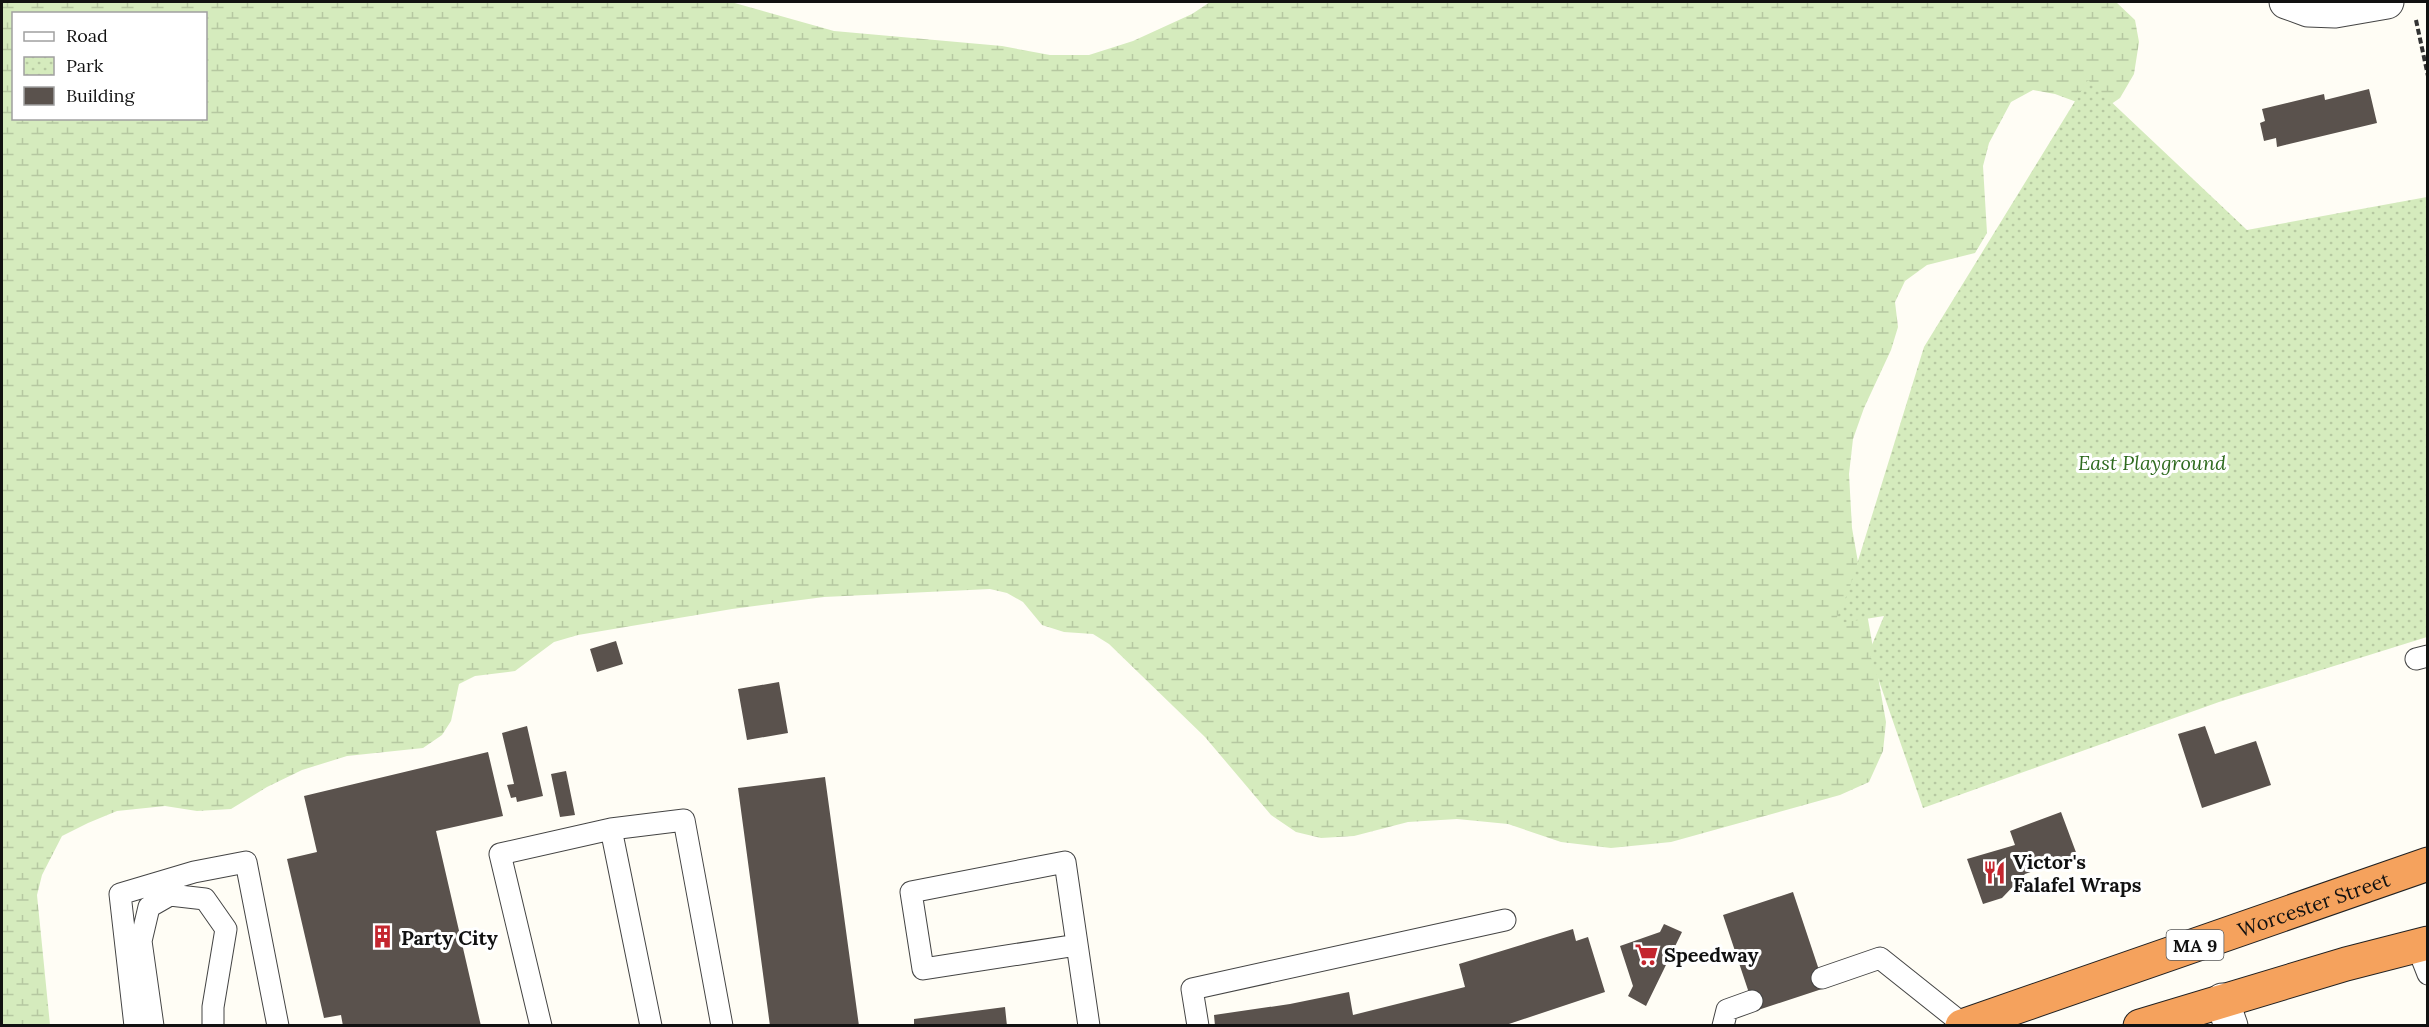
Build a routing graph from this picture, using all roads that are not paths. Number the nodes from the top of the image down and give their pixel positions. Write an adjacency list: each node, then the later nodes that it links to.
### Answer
1 (2286, 2): 2 (street)
2 (2401, 7)
3 (611, 830): 17 (lane); 18 (lane); 19 (lane)
4 (2427, 864): 12 (highway, Worcester Street / MA 9)
5 (1505, 920): 21 (lane)
6 (1077, 945): 6 (lane); 20 (lane)
7 (2424, 954): 10 (highway)
8 (1822, 978): 12 (lane)
9 (1752, 1001): 11 (lane)
10 (2226, 1013): 22 (highway)
11 (1725, 1018)
12 (1963, 1025)
13 (135, 1026): 16 (lane)
14 (153, 1026): 15 (lane)
15 (213, 1026)
16 (278, 1026)
17 (541, 1026)
18 (651, 1026)
19 (722, 1026)
20 (1089, 1026)
21 (1197, 1026)
22 (2140, 1026)

